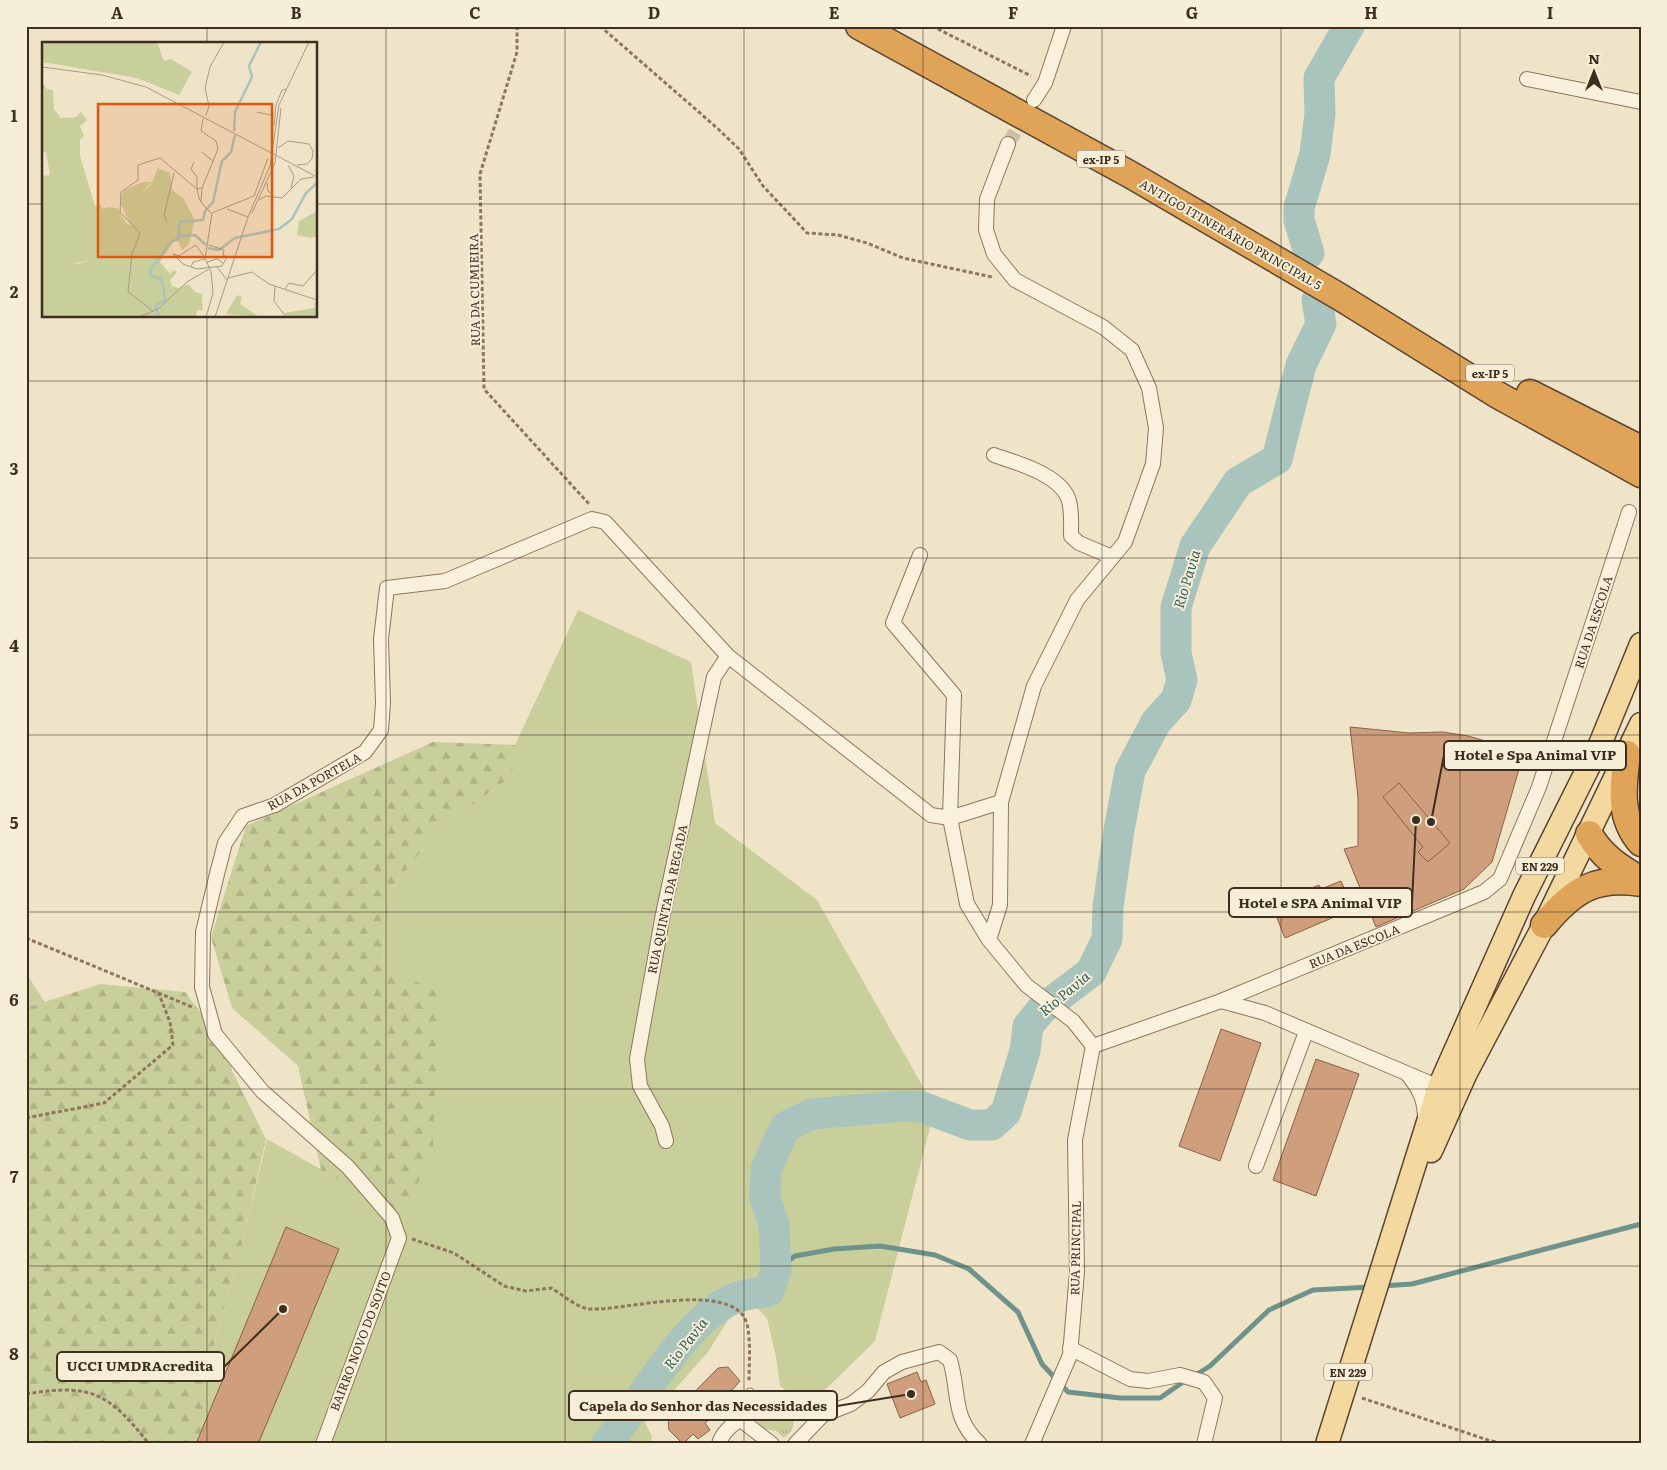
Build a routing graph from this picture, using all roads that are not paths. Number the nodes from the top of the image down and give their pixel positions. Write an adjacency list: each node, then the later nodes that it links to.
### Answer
1 (859, 26): 7 (highway, ANTIGO ITINERÁRIO PRINCIPAL 5 / ex-IP 5)
2 (1064, 26): 4 (street)
3 (1527, 79): 5 (street)
4 (1034, 100)
5 (1641, 102)
6 (1008, 144): 13 (street)
7 (1340, 297): 8 (highway, ANTIGO ITINERÁRIO PRINCIPAL 5 / ex-IP 5); 10 (highway, ANTIGO ITINERÁRIO PRINCIPAL 5 / ex-IP 5)
8 (1641, 449)
9 (994, 456): 13 (street)
10 (1641, 474)
11 (1629, 512): 28 (street, RUA DA ESCOLA)
12 (920, 555): 20 (street)
13 (1112, 557): 19 (street)
14 (1641, 644): 16 (main road, EN 229)
15 (728, 656): 20 (street); 36 (street, RUA QUINTA DA REGADA); 40 (street, RUA DA PORTELA)
16 (1621, 697): 21 (main road); 24 (main road, EN 229)
17 (1641, 724): 18 (main road, EN 229)
18 (1627, 754): 21 (main road, EN 229); 22 (highway)
19 (1001, 802): 20 (street); 27 (street)
20 (950, 818): 27 (street)
21 (1589, 834): 23 (highway); 24 (main road); 25 (highway); 26 (main road, EN 229)
22 (1641, 843)
23 (1641, 855)
24 (1542, 862): 31 (main road, EN 229)
25 (1641, 881): 26 (highway)
26 (1544, 925): 33 (main road, EN 229)
27 (989, 940): 30 (street)
28 (1221, 1001): 29 (street); 30 (street, RUA DA ESCOLA)
29 (1306, 1032): 32 (street); 38 (street)
30 (1092, 1046): 41 (street, RUA PRINCIPAL)
31 (1453, 1053): 32 (street); 34 (main road, EN 229)
32 (1404, 1071): 34 (street); 35 (street)
33 (1466, 1073): 34 (street); 37 (main road, EN 229)
34 (1439, 1087): 35 (main road, EN 229); 37 (street)
35 (1424, 1131): 39 (main road, EN 229)
36 (666, 1141)
37 (1428, 1159): 39 (main road, EN 229)
38 (1256, 1166)
39 (1395, 1229): 51 (main road, EN 229)
40 (399, 1238): 44 (street, BAIRRO NOVO DO SOITO)
41 (1070, 1348): 49 (street, RUA PRINCIPAL); 50 (street)
42 (750, 1392): 43 (lane)
43 (741, 1420): 45 (street); 46 (street)
44 (323, 1444)
45 (719, 1444)
46 (772, 1444)
47 (795, 1444): 48 (street)
48 (980, 1444)
49 (1032, 1444)
50 (1204, 1444)
51 (1327, 1444)

